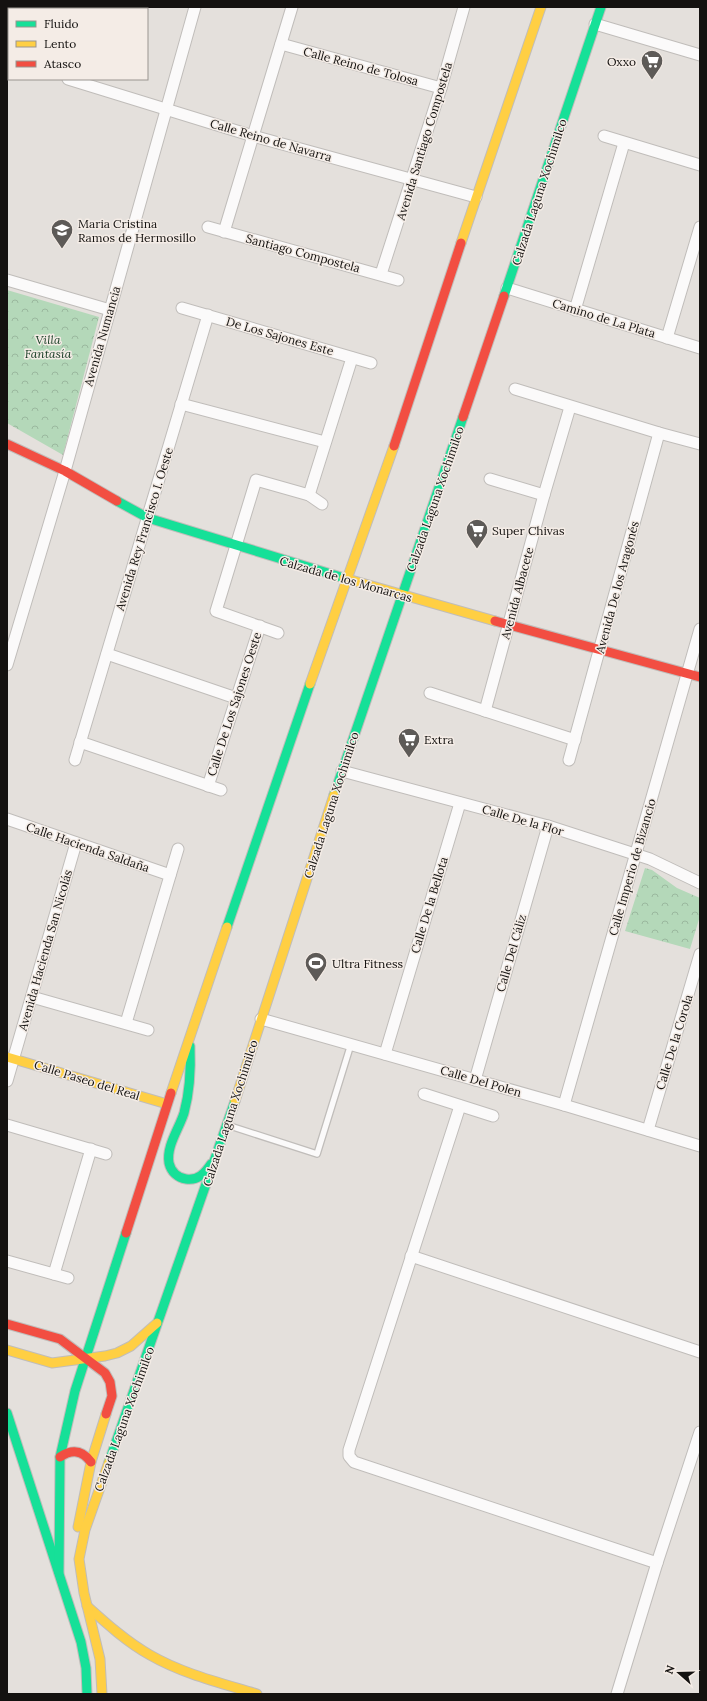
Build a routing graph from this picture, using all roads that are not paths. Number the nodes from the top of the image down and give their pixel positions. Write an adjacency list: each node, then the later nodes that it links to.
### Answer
1 (195, 7): 11 (street, Avenida Numancia)
2 (292, 7): 7 (street)
3 (464, 7): 10 (street, Avenida Santiago Compostela)
4 (541, 7): 17 (main road)
5 (601, 7): 6 (main road, Calzada Laguna Xochimilco)
6 (595, 24): 8 (street); 24 (main road, Calzada Laguna Xochimilco)
7 (281, 44): 10 (street, Calle Reino de Tolosa); 12 (street)
8 (700, 55)
9 (74, 80): 11 (street, Calle Reino de Navarra)
10 (441, 88): 16 (street, Avenida Santiago Compostela)
11 (165, 109): 12 (street, Calle Reino de Navarra); 26 (street, Avenida Numancia)
12 (253, 136): 16 (street, Calle Reino de Navarra); 20 (street)
13 (604, 136): 14 (street)
14 (624, 142): 15 (street); 27 (street)
15 (700, 165)
16 (412, 179): 17 (street, Calle Reino de Navarra); 21 (street, Avenida Santiago Compostela)
17 (476, 197): 47 (main road)
18 (208, 227): 20 (street, Santiago Compostela)
19 (700, 227): 29 (street)
20 (224, 232): 21 (street, Santiago Compostela)
21 (381, 274): 23 (street, Santiago Compostela)
22 (7, 280): 26 (street)
23 (398, 280)
24 (507, 288): 27 (street, Camino de La Plata); 48 (main road, Calzada Laguna Xochimilco)
25 (182, 308): 28 (street, De Los Sajones Este)
26 (110, 310): 40 (street, Avenida Numancia)
27 (575, 310): 29 (street, Camino de La Plata)
28 (208, 315): 31 (street, De Los Sajones Este); 34 (street, Avenida Rey Francisco I. Oeste)
29 (667, 338): 30 (street, Camino de La Plata)
30 (700, 348)
31 (352, 358): 32 (street, De Los Sajones Este); 37 (street)
32 (371, 363)
33 (515, 389): 35 (street)
34 (181, 404): 37 (street); 45 (street, Avenida Rey Francisco I. Oeste)
35 (570, 407): 36 (street); 43 (street, Avenida Albacete)
36 (659, 433): 39 (street); 53 (street, Avenida De los Aragonés)
37 (324, 442): 42 (street)
38 (7, 444): 40 (main road, Calzada de los Monarcas)
39 (700, 444)
40 (65, 471): 45 (main road, Calzada de los Monarcas); 55 (street, Avenida Numancia)
41 (490, 479): 43 (street)
42 (309, 495): 44 (street); 46 (street)
43 (544, 495): 49 (street, Avenida Albacete)
44 (322, 504)
45 (148, 518): 46 (main road, Calzada de los Monarcas); 54 (street, Avenida Rey Francisco I. Oeste)
46 (236, 546): 47 (main road, Calzada de los Monarcas); 50 (street, Calle De Los Sajones Oeste)
47 (348, 579): 48 (main road, Calzada de los Monarcas); 82 (main road)
48 (402, 595): 49 (main road, Calzada de los Monarcas); 65 (main road, Calzada Laguna Xochimilco)
49 (509, 625): 53 (main road, Calzada de los Monarcas); 60 (street, Avenida Albacete)
50 (260, 626): 52 (street); 59 (street, Calle De Los Sajones Oeste)
51 (700, 629): 56 (street, Calle Imperio de Bizancio)
52 (278, 633)
53 (600, 650): 56 (main road, Calzada de los Monarcas); 61 (street, Avenida De los Aragonés)
54 (107, 654): 59 (street); 62 (street, Avenida Rey Francisco I. Oeste)
55 (7, 665)
56 (688, 674): 57 (main road, Calzada de los Monarcas); 73 (street, Calle Imperio de Bizancio)
57 (700, 677)
58 (430, 693): 60 (street)
59 (236, 698): 66 (street, Calle De Los Sajones Oeste)
60 (485, 711): 61 (street)
61 (575, 740): 64 (street, Avenida De los Aragonés)
62 (80, 742): 63 (street, Avenida Rey Francisco I. Oeste); 66 (street, Calle De Los Sajones Oeste)
63 (75, 760)
64 (569, 760)
65 (342, 771): 68 (street, Calle De la Flor); 79 (main road, Calzada Laguna Xochimilco)
66 (208, 786): 67 (street)
67 (221, 790)
68 (460, 803): 70 (street, Calle De la Flor); 84 (street, Calle De la Bellota)
69 (7, 819): 71 (street, Calle Hacienda Saldaña)
70 (548, 826): 73 (street, Calle De la Flor); 86 (street, Calle Del Cáliz)
71 (76, 843): 74 (street, Calle Hacienda Saldaña); 78 (street, Avenida Hacienda San Nicolás)
72 (178, 849): 74 (street)
73 (636, 854): 75 (street, Calle De la Flor); 90 (street, Calle Imperio de Bizancio)
74 (170, 875): 80 (street)
75 (700, 883)
76 (700, 954): 77 (street, Calle De la Corola)
77 (697, 974): 95 (street, Calle De la Corola)
78 (32, 997): 80 (street); 85 (street, Avenida Hacienda San Nicolás)
79 (261, 1019): 83 (street, Calle Del Polen); 94 (main road, Calzada Laguna Xochimilco)
80 (126, 1024): 81 (street)
81 (148, 1030)
82 (190, 1039): 89 (main road); 99 (main road)
83 (351, 1044): 84 (street, Calle Del Polen); 94 (lane)
84 (385, 1054): 86 (street, Calle Del Polen)
85 (10, 1058): 87 (street, Avenida Hacienda San Nicolás); 89 (main road, Calle Paseo del Real)
86 (475, 1080): 90 (street, Calle Del Polen)
87 (7, 1081)
88 (424, 1094): 91 (street)
89 (167, 1104): 108 (main road)
90 (564, 1105): 95 (street, Calle Del Polen)
91 (460, 1106): 92 (street); 100 (street)
92 (493, 1116)
93 (7, 1125): 97 (street)
94 (227, 1125): 99 (main road, Calzada Laguna Xochimilco)
95 (648, 1130): 96 (street, Calle Del Polen)
96 (700, 1146)
97 (91, 1149): 98 (street); 102 (street)
98 (106, 1154)
99 (214, 1160): 104 (main road, Calzada Laguna Xochimilco)
100 (411, 1256): 107 (street); 114 (street)
101 (7, 1261): 102 (street)
102 (54, 1274): 103 (street)
103 (68, 1278)
104 (159, 1321): 108 (main road); 113 (main road, Calzada Laguna Xochimilco)
105 (7, 1324): 108 (main road)
106 (7, 1350): 108 (main road)
107 (700, 1352)
108 (85, 1358): 111 (main road); 112 (main road)
109 (7, 1413): 115 (main road)
110 (700, 1432): 114 (street)
111 (60, 1457): 112 (main road); 115 (main road)
112 (91, 1462): 113 (main road)
113 (79, 1558): 116 (main road, Calzada Laguna Xochimilco)
114 (657, 1563): 120 (street)
115 (59, 1572): 117 (main road)
116 (87, 1606): 118 (main road, Calzada Laguna Xochimilco); 119 (main road)
117 (87, 1694)
118 (102, 1694)
119 (257, 1694)
120 (617, 1694)

